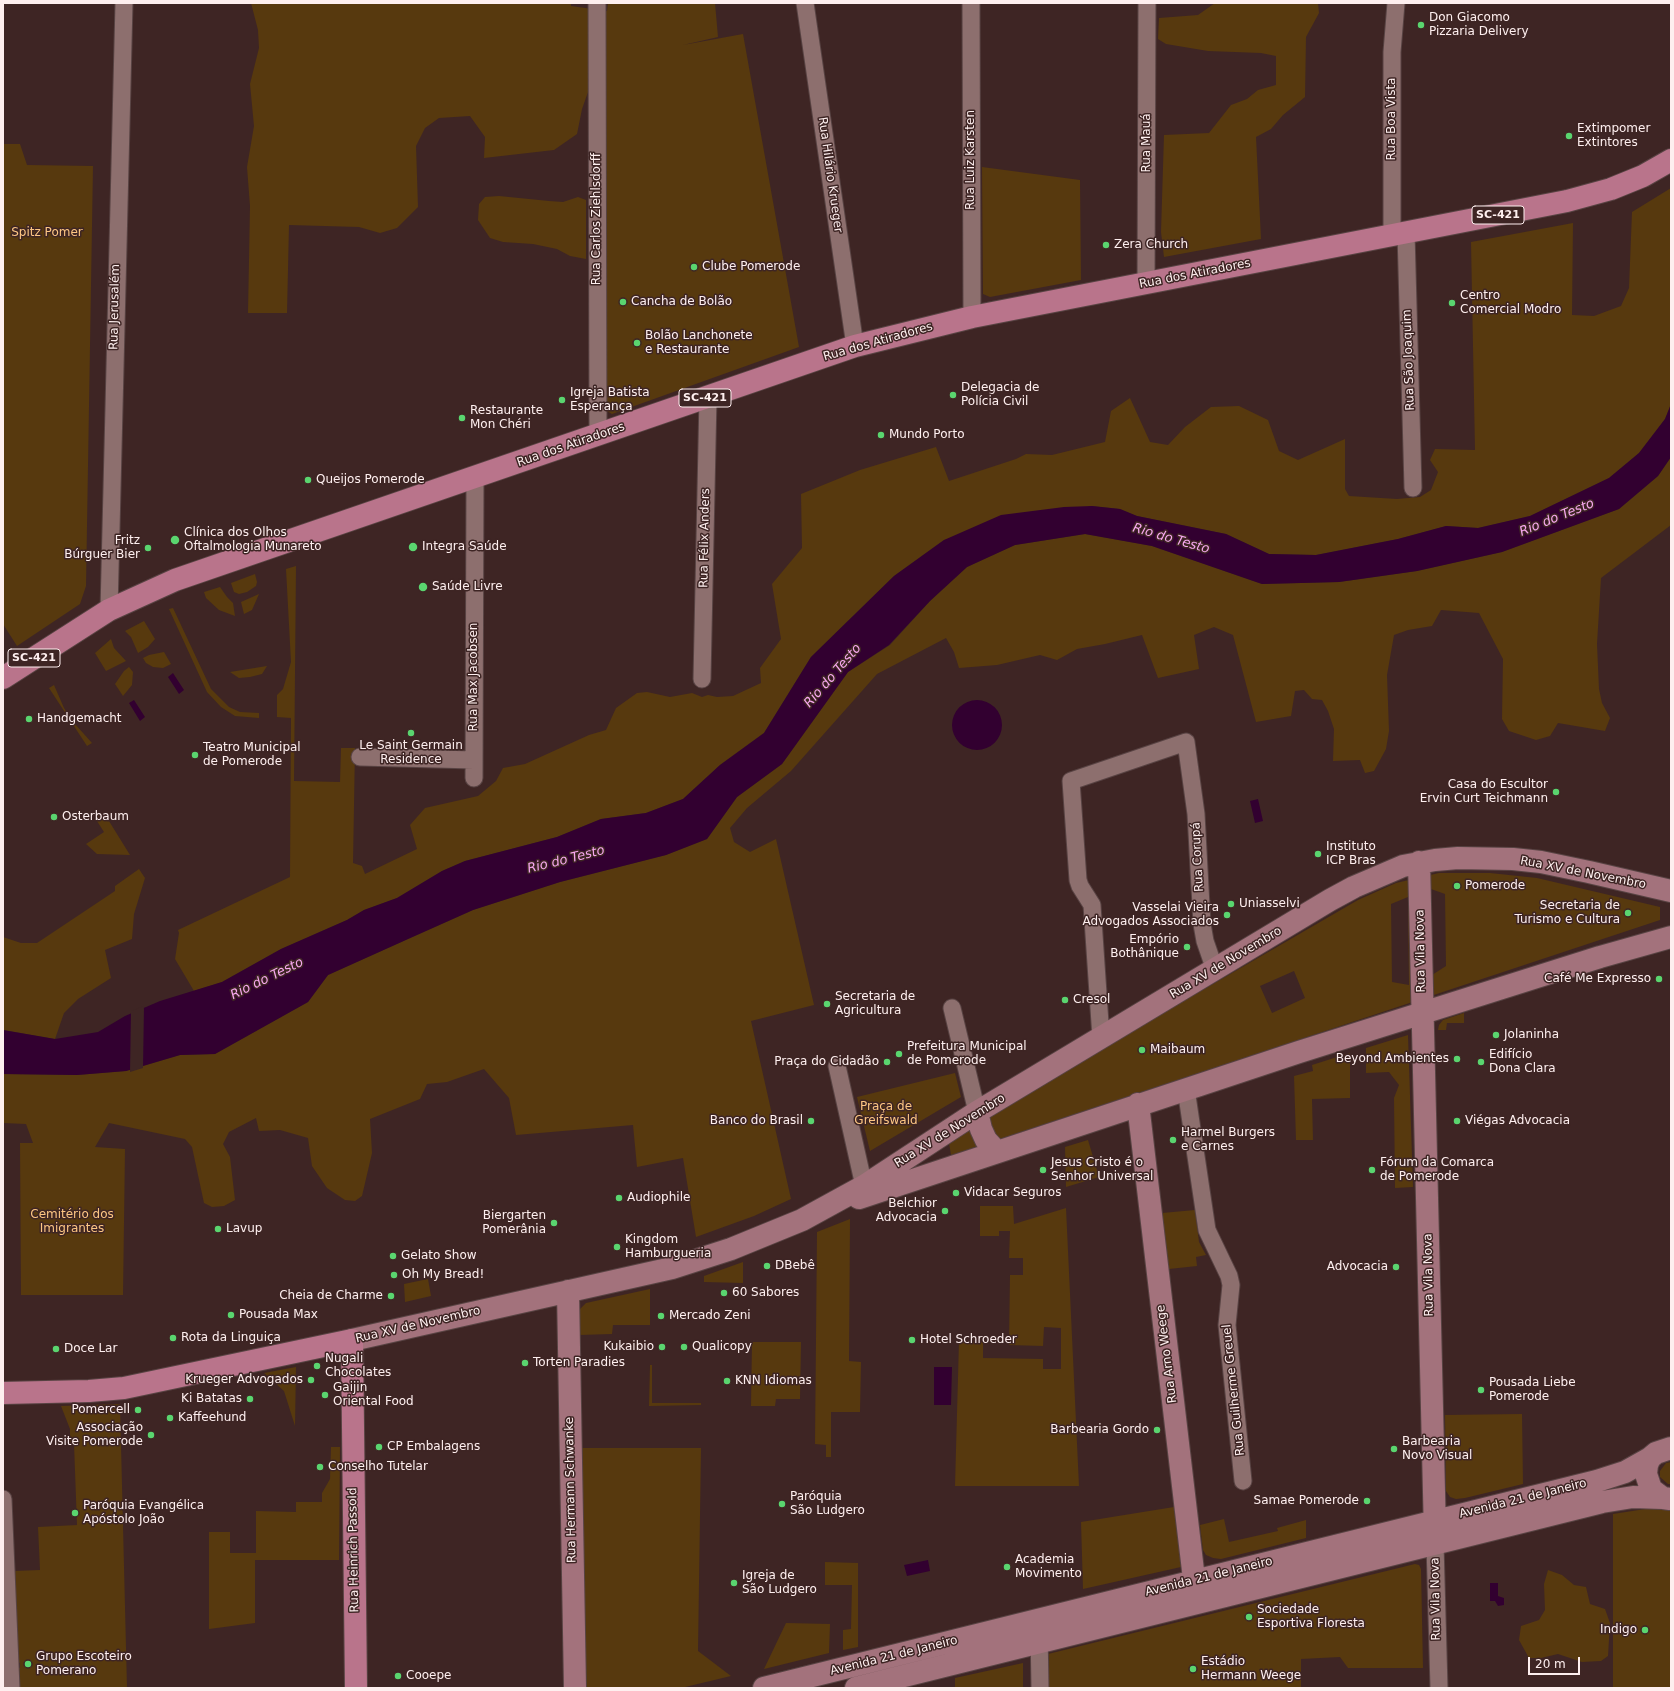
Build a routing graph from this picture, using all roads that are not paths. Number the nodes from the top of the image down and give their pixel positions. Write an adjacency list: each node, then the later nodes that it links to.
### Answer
1 (124, 3): 16 (street, Rua Jerusalém)
2 (596, 3): 13 (street, Rua Carlos Ziehlsdorff)
3 (805, 3): 11 (street, Rua Hilário Krueger)
4 (971, 3): 10 (street, Rua Luiz Karsten)
5 (1147, 3): 9 (street, Rua Mauá)
6 (1396, 3): 8 (street, Rua Boa Vista)
7 (1671, 160): 8 (main road, Rua dos Atiradores / SC-421)
8 (1399, 234): 9 (main road, Rua dos Atiradores / SC-421); 15 (street, Rua São Joaquim)
9 (1146, 283): 10 (main road, Rua dos Atiradores / SC-421)
10 (972, 317): 11 (main road, Rua dos Atiradores / SC-421)
11 (855, 346): 12 (main road, Rua dos Atiradores / SC-421)
12 (708, 397): 13 (main road, Rua dos Atiradores / SC-421); 18 (street, Rua Félix Anders)
13 (598, 435): 14 (main road, Rua dos Atiradores / SC-421)
14 (475, 479): 16 (main road, Rua dos Atiradores / SC-421); 20 (street, Rua Max Jacobsen)
15 (1413, 488)
16 (108, 610): 17 (main road, SC-421)
17 (3, 678)
18 (702, 679)
19 (360, 757): 20 (street)
20 (474, 760): 21 (street, Rua Max Jacobsen)
21 (474, 778)
22 (1419, 862): 23 (main road, Rua XV de Novembro); 26 (main road, Rua XV de Novembro); 28 (main road, Rua Vila Nova)
23 (1671, 891)
24 (1671, 930): 25 (main road)
25 (1671, 937): 28 (main road, Rua XV de Novembro)
26 (1215, 970): 29 (main road, Rua XV de Novembro); 29 (street, Rua Corupá)
27 (952, 1008): 33 (street)
28 (1422, 1012): 31 (main road, Rua XV de Novembro); 45 (main road, Rua Vila Nova)
29 (1101, 1038): 33 (main road, Rua XV de Novembro)
30 (836, 1066): 35 (street)
31 (1186, 1089): 32 (main road, Rua XV de Novembro); 42 (street, Rua Guilherme Greuel)
32 (1138, 1104): 34 (main road, Rua XV de Novembro); 49 (main road, Rua Arno Weege)
33 (978, 1112): 34 (main road); 35 (main road, Rua XV de Novembro)
34 (997, 1152): 36 (main road, Rua XV de Novembro)
35 (864, 1186): 36 (main road, Rua XV de Novembro)
36 (822, 1211): 37 (main road, Rua XV de Novembro)
37 (568, 1291): 38 (main road, Rua XV de Novembro); 55 (main road, Rua Hermann Schwanke)
38 (352, 1340): 39 (main road, Rua XV de Novembro); 54 (main road, Rua Heinrich Passold)
39 (3, 1393)
40 (1671, 1448): 41 (main road, Avenida 21 de Janeiro)
41 (1650, 1458): 43 (main road); 45 (main road, Avenida 21 de Janeiro)
42 (1243, 1481)
43 (1667, 1498): 46 (main road, Avenida 21 de Janeiro)
44 (3, 1499): 53 (street)
45 (1435, 1521): 46 (main road, Rua Vila Nova); 47 (main road, Avenida 21 de Janeiro)
46 (1435, 1544): 48 (main road, Avenida 21 de Janeiro); 59 (street, Rua Vila Nova)
47 (1333, 1546): 48 (main road); 49 (main road, Avenida 21 de Janeiro)
48 (1338, 1568): 50 (main road, Avenida 21 de Janeiro)
49 (1194, 1581): 50 (main road, Rua Arno Weege); 51 (main road, Avenida 21 de Janeiro)
50 (1197, 1603): 52 (main road, Avenida 21 de Janeiro)
51 (1038, 1620): 52 (street); 56 (main road, Avenida 21 de Janeiro)
52 (1039, 1642): 57 (main road, Avenida 21 de Janeiro); 58 (street)
53 (11, 1688)
54 (356, 1688)
55 (575, 1688)
56 (764, 1688)
57 (856, 1688)
58 (1040, 1688)
59 (1439, 1688)

